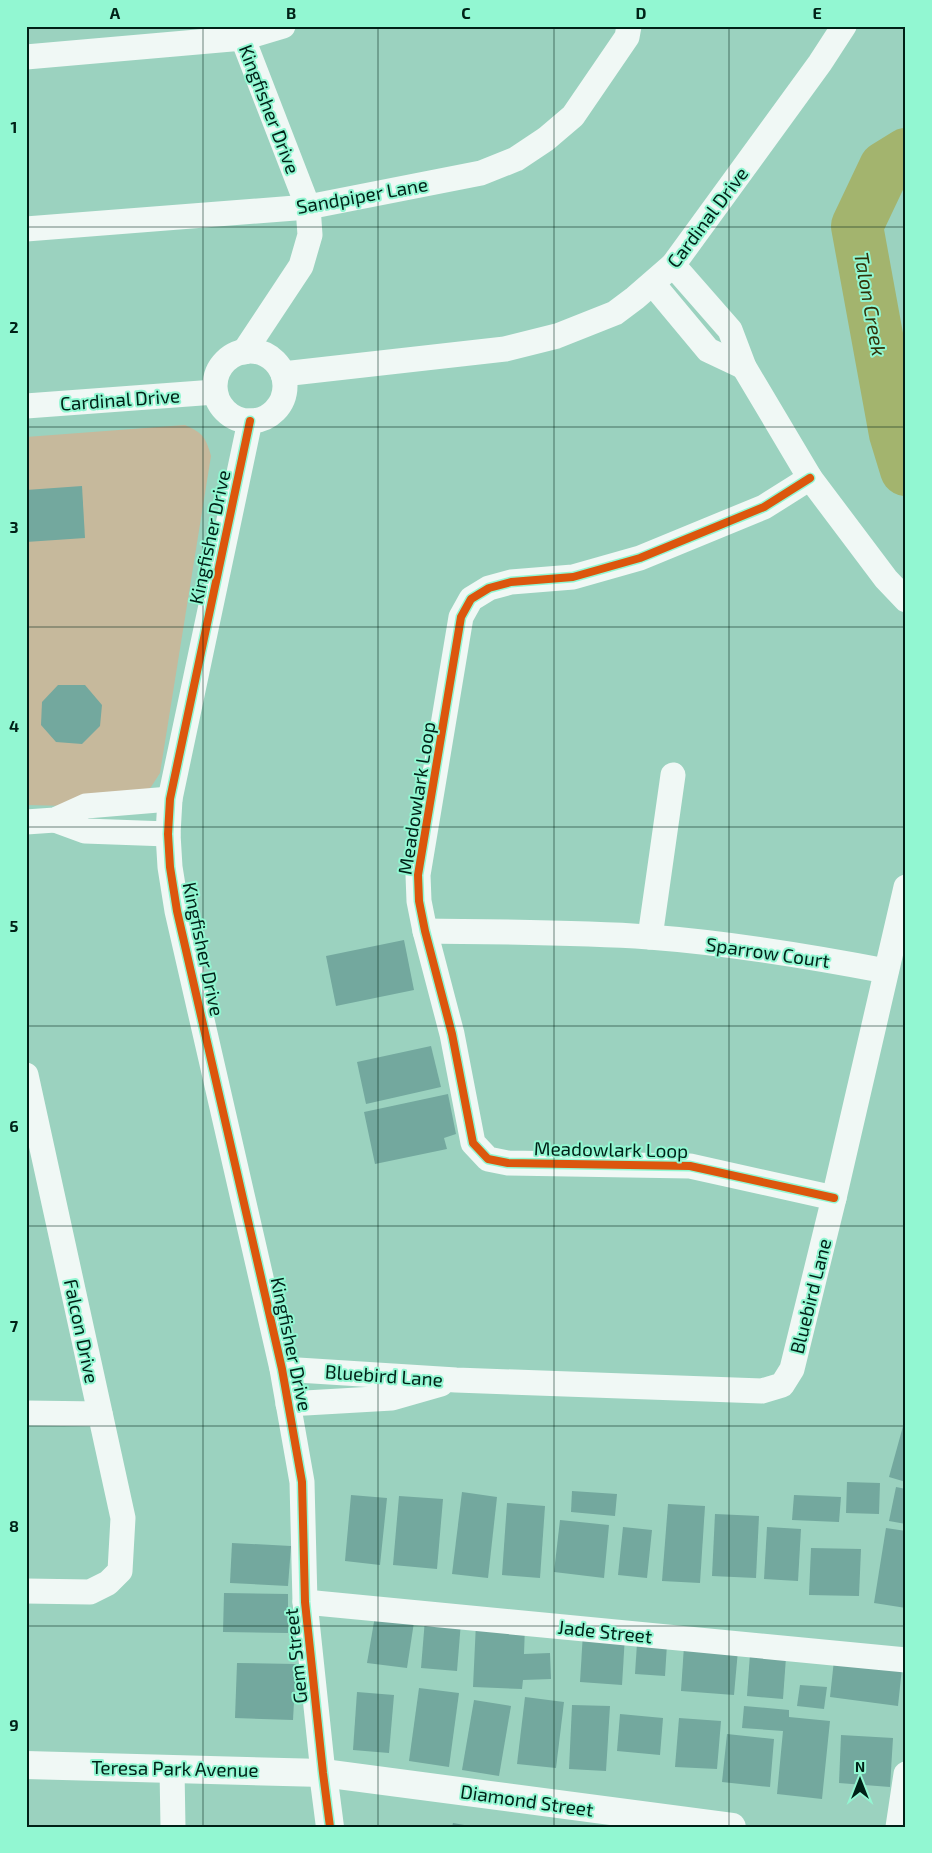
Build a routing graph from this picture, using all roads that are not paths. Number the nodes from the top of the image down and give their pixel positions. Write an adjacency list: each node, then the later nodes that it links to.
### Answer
1 (282, 26): 4 (street)
2 (630, 26): 6 (street, Sandpiper Lane)
3 (844, 26): 8 (street, Cardinal Drive)
4 (240, 32): 5 (street); 6 (street, Kingfisher Drive)
5 (26, 58)
6 (308, 207): 7 (street, Sandpiper Lane); 10 (street, Kingfisher Drive)
7 (26, 229)
8 (674, 265): 9 (street, Cardinal Drive); 11 (street)
9 (652, 284): 11 (street); 12 (street, Cardinal Drive)
10 (244, 352): 12 (street); 13 (street)
11 (744, 367): 16 (street)
12 (283, 374): 15 (street)
13 (215, 392): 14 (street, Cardinal Drive); 15 (street)
14 (26, 406)
15 (250, 421): 19 (street, Kingfisher Drive)
16 (810, 478): 17 (street); 24 (street, Meadowlark Loop)
17 (906, 600)
18 (674, 775): 25 (street)
19 (170, 799): 20 (street); 22 (street, Kingfisher Drive)
20 (55, 820): 21 (street); 22 (street)
21 (26, 822)
22 (168, 834): 29 (street, Kingfisher Drive)
23 (906, 886): 26 (street, Bluebird Lane)
24 (425, 931): 25 (street, Sparrow Court); 28 (street, Meadowlark Loop)
25 (650, 937): 26 (street, Sparrow Court)
26 (886, 971): 28 (street, Bluebird Lane)
27 (26, 1075): 33 (street, Falcon Drive)
28 (834, 1198): 30 (street, Bluebird Lane)
29 (282, 1369): 30 (street, Bluebird Lane); 31 (street, Kingfisher Drive)
30 (456, 1380): 31 (street, Bluebird Lane)
31 (288, 1404): 34 (street, Kingfisher Drive)
32 (26, 1414): 33 (street)
33 (100, 1414): 35 (street, Falcon Drive)
34 (302, 1482): 36 (street, Gem Street)
35 (26, 1591)
36 (305, 1602): 37 (street, Jade Street); 40 (street, Gem Street)
37 (906, 1660)
38 (26, 1765): 39 (street, Teresa Park Avenue)
39 (172, 1769): 40 (street, Teresa Park Avenue); 42 (street)
40 (323, 1773): 43 (street, Gem Street); 44 (street, Diamond Street)
41 (906, 1774): 45 (street)
42 (174, 1827)
43 (330, 1827)
44 (732, 1827)
45 (898, 1827)

